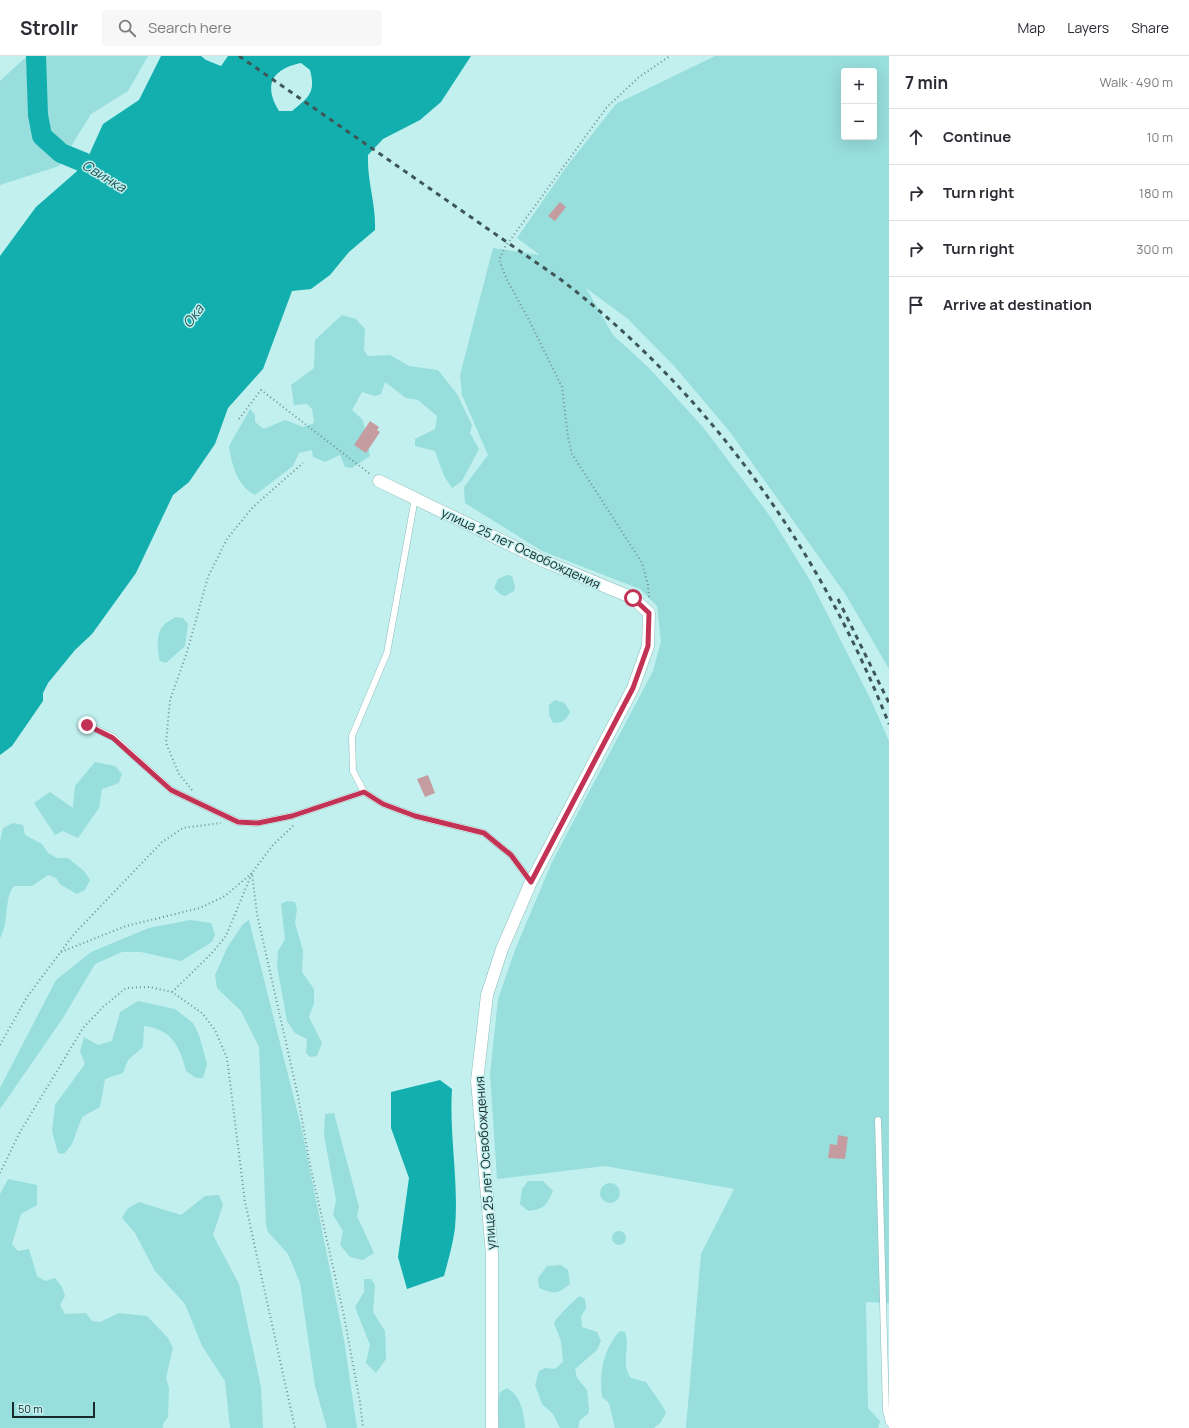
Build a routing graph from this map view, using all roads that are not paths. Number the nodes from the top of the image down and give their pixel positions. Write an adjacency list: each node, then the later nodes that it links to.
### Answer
1 (379, 481): 2 (street, улица 25 лет Освобождения)
2 (414, 498): 4 (lane); 5 (street, улица 25 лет Освобождения)
3 (87, 725): 4 (lane)
4 (364, 792): 5 (lane)
5 (531, 882): 8 (street, улица 25 лет Освобождения)
6 (878, 1120): 7 (lane)
7 (889, 1423)
8 (492, 1428)

